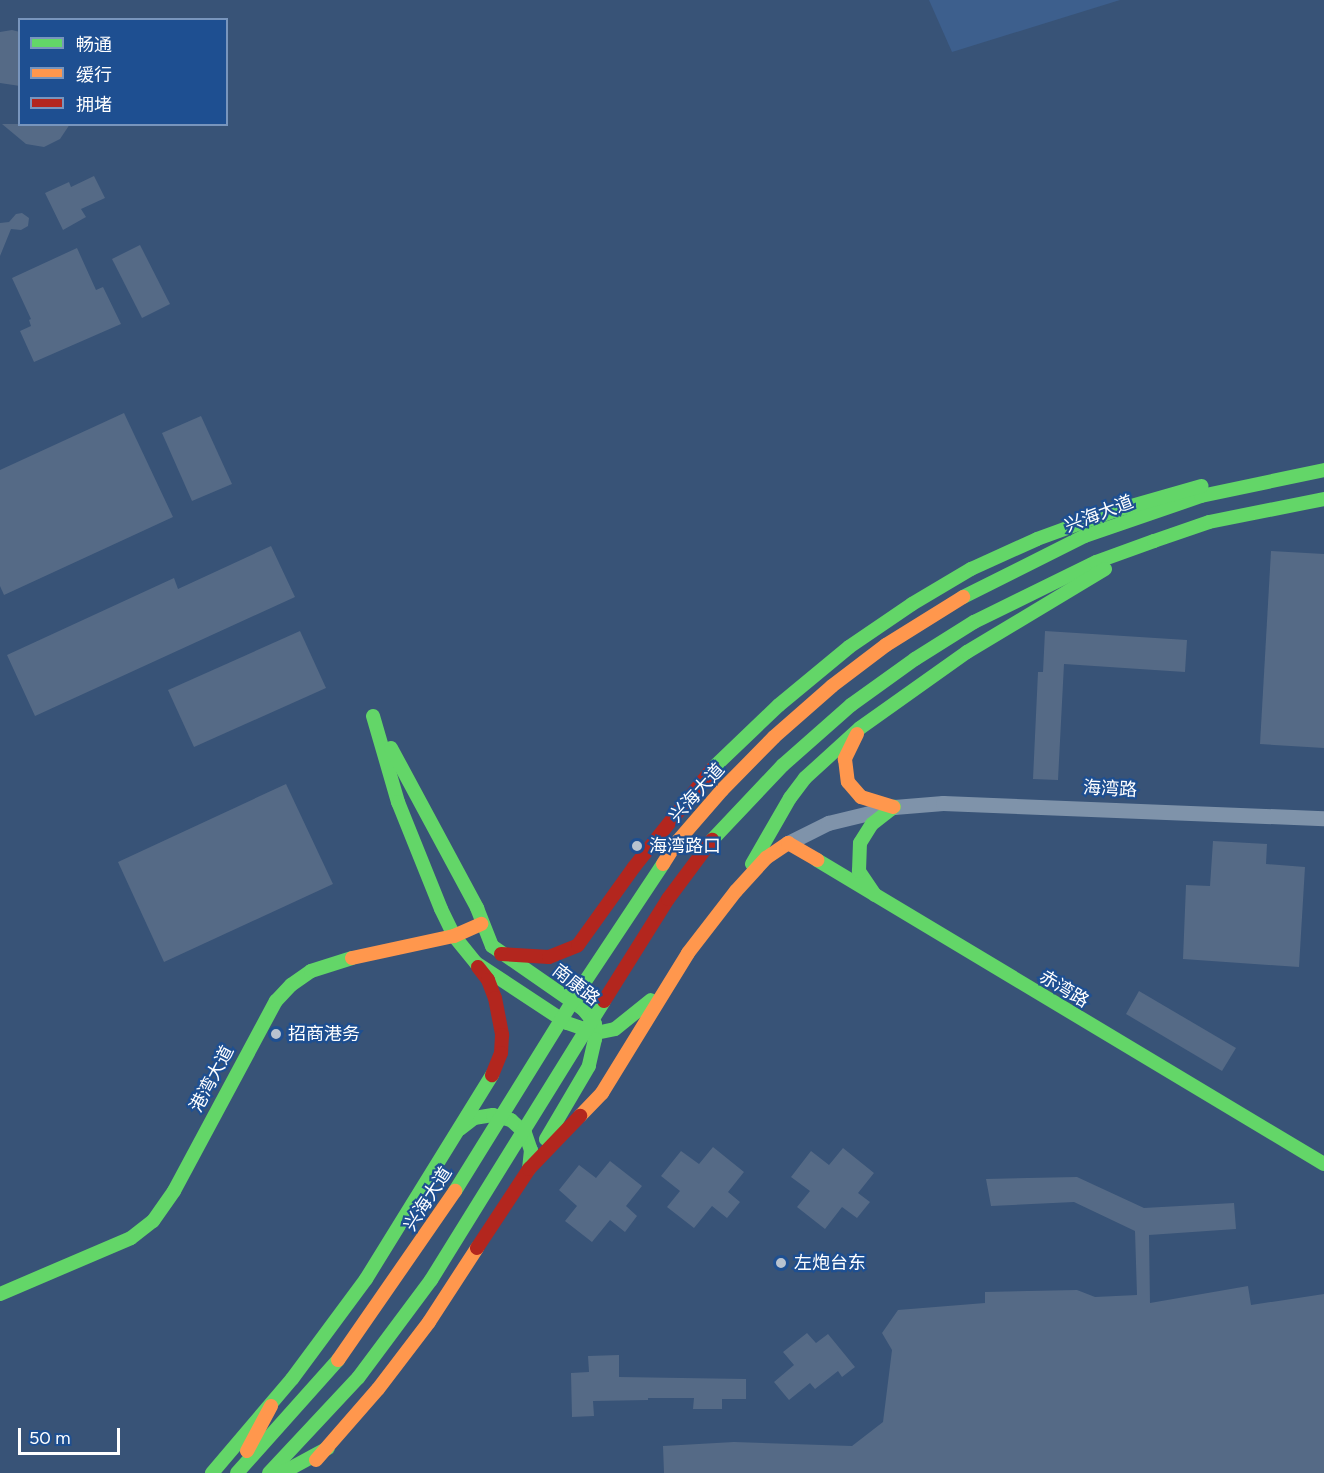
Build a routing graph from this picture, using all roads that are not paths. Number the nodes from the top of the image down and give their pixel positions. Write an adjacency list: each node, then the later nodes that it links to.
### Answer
1 (1324, 470): 13 (street, 兴海大道); 24 (street, 兴海大道, bridge)
2 (1324, 499): 3 (street)
3 (1154, 541): 4 (street); 25 (street, bridge)
4 (861, 728): 5 (street); 9 (street)
5 (894, 807): 6 (street, 海湾路); 7 (street, 海湾路); 10 (street)
6 (1324, 818)
7 (788, 843): 8 (street, 赤湾路); 9 (street)
8 (821, 864): 10 (street, 赤湾路); 15 (street)
9 (736, 891): 15 (street)
10 (878, 899): 18 (street, 赤湾路)
11 (482, 924): 12 (street, 港湾大道); 12 (street, 南康路); 13 (street, 南康路)
12 (454, 936): 14 (street, 南康路); 20 (street, 港湾大道)
13 (501, 954): 16 (street, 南康路)
14 (476, 963): 16 (street, 南康路); 17 (street, 兴海大道)
15 (670, 982): 16 (street); 19 (street)
16 (596, 1033): 19 (street)
17 (459, 1129): 19 (street); 21 (street, 兴海大道)
18 (1324, 1164)
19 (529, 1169): 22 (street)
20 (0, 1294)
21 (271, 1406): 23 (street, 兴海大道); 24 (street)
22 (328, 1448): 26 (street); 27 (street)
23 (212, 1473)
24 (236, 1473)
25 (268, 1473)
26 (282, 1473)
27 (304, 1473)

